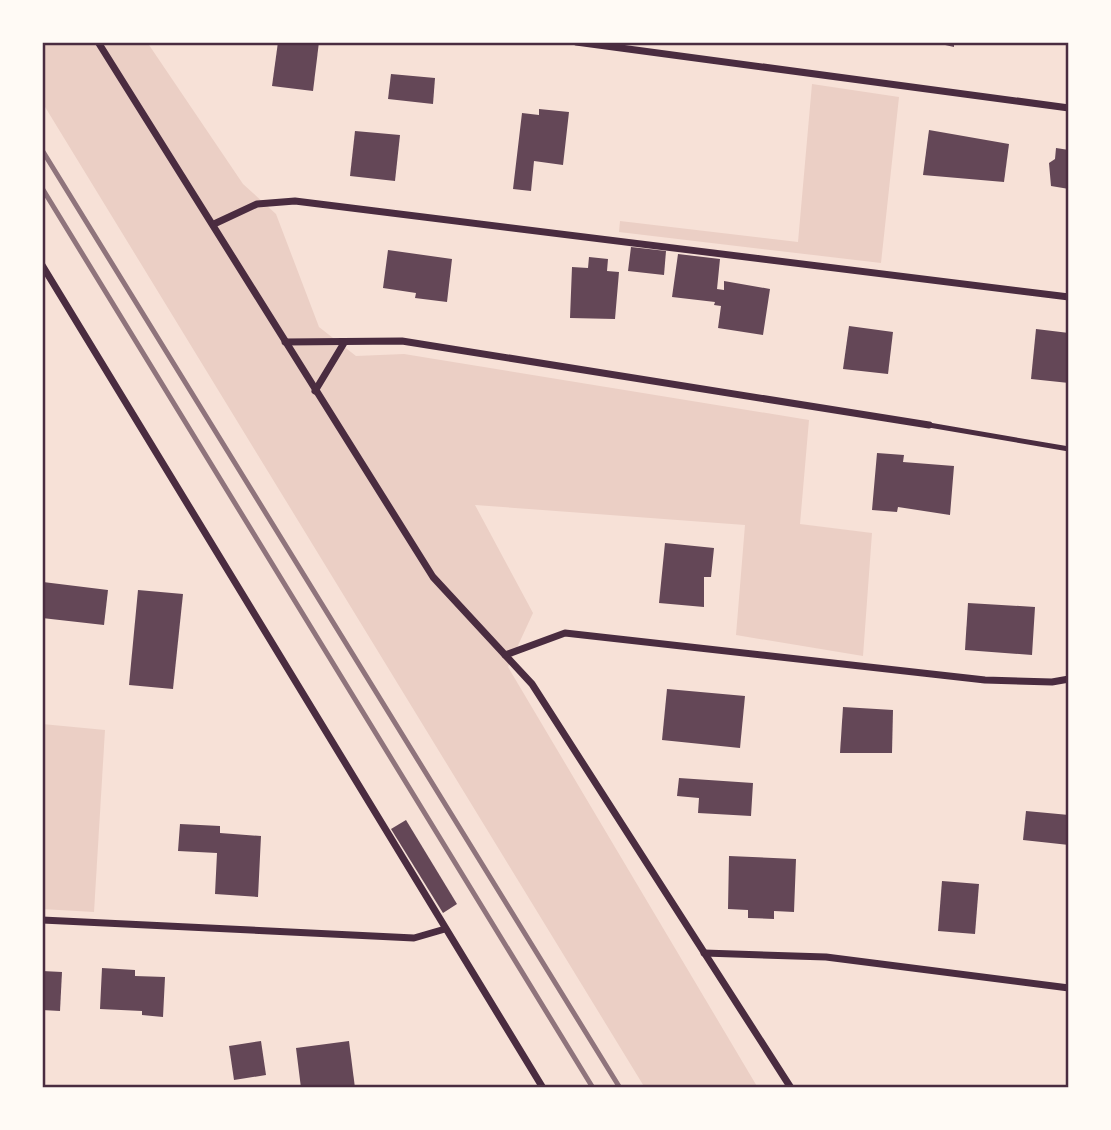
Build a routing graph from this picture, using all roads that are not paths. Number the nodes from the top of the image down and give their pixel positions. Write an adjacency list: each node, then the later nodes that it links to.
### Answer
1 (98, 42): 4 (street)
2 (576, 42): 3 (street)
3 (1069, 108)
4 (214, 224): 6 (street); 7 (street)
5 (42, 265): 15 (street)
6 (1069, 297)
7 (285, 342): 8 (street); 9 (street)
8 (344, 343): 9 (street); 10 (street)
9 (315, 391): 12 (street)
10 (929, 425): 11 (lane)
11 (1069, 449)
12 (505, 655): 13 (street); 16 (street)
13 (1069, 679)
14 (42, 920): 15 (street)
15 (445, 929): 18 (street)
16 (704, 953): 17 (street); 19 (street)
17 (1069, 988)
18 (543, 1088)
19 (791, 1088)

